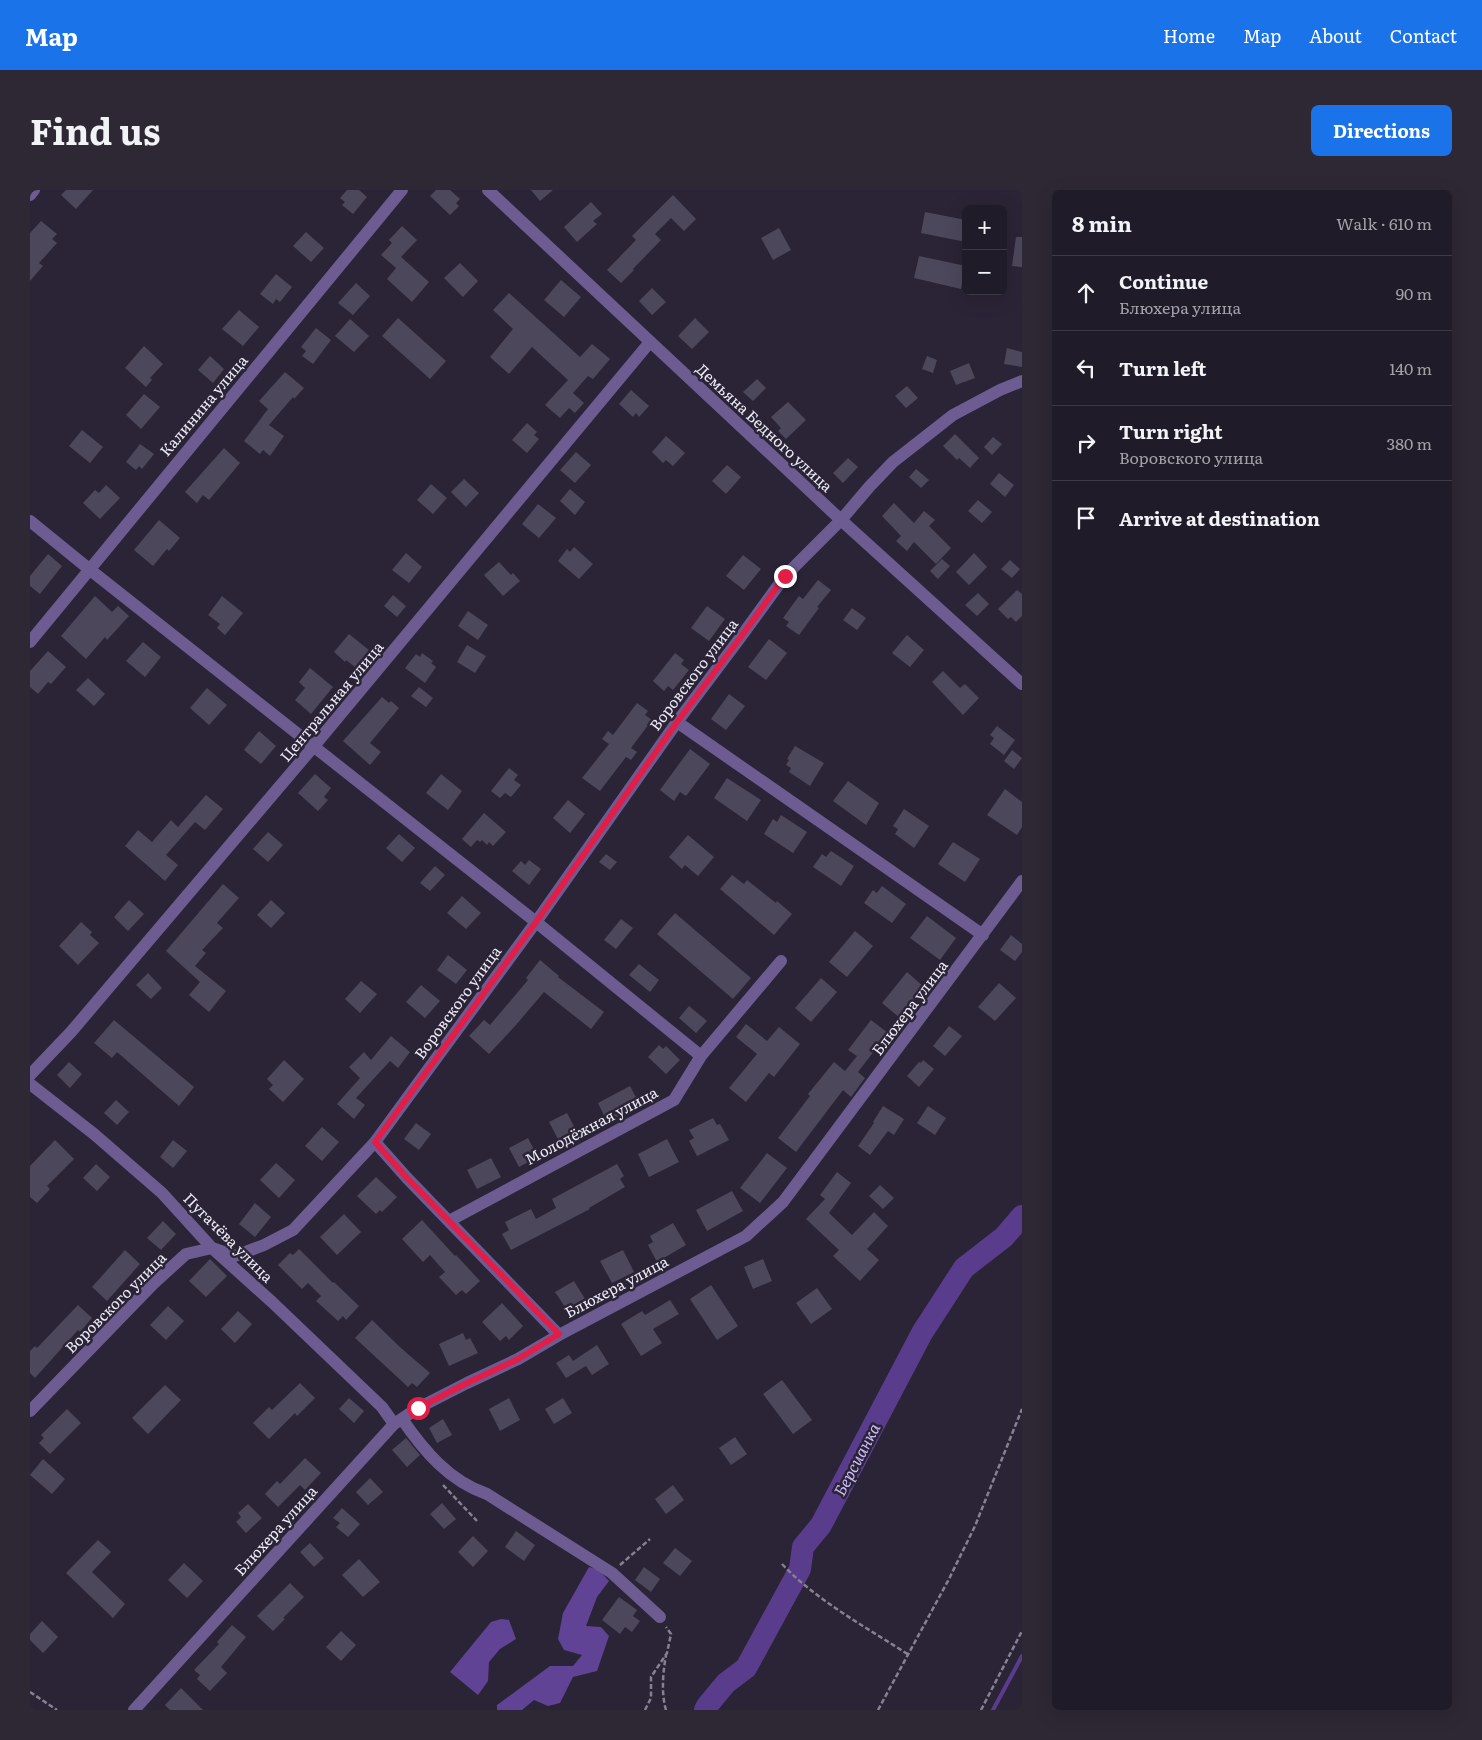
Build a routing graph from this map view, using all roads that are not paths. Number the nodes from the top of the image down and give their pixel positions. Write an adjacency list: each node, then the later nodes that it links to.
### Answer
1 (34, 190): 4 (street)
2 (402, 190): 9 (street, Калинина улица)
3 (488, 190): 5 (street, Демьяна Бедного улица)
4 (30, 195)
5 (650, 342): 7 (street, Демьяна Бедного улица); 13 (street, Центральная улица)
6 (1022, 381): 7 (street, Воровского улица)
7 (841, 520): 11 (street, Демьяна Бедного улица); 12 (street, Воровского улица)
8 (30, 521): 9 (street)
9 (89, 569): 10 (street, Калинина улица); 13 (street)
10 (30, 642)
11 (1022, 684)
12 (677, 722): 15 (street, Воровского улица); 16 (street)
13 (314, 746): 15 (street); 19 (street, Центральная улица)
14 (1022, 881): 16 (street, Блюхера улица)
15 (536, 922): 18 (street); 21 (street, Воровского улица)
16 (984, 935): 24 (street, Блюхера улица)
17 (781, 961): 18 (street, Молодёжная улица)
18 (701, 1056): 22 (street, Молодёжная улица)
19 (30, 1074)
20 (30, 1084): 23 (street, Пугачёва улица)
21 (375, 1142): 22 (street); 23 (street, Воровского улица)
22 (449, 1222): 24 (street)
23 (212, 1248): 25 (street, Воровского улица); 26 (street, Пугачёва улица)
24 (559, 1334): 26 (street, Блюхера улица)
25 (30, 1411)
26 (398, 1421): 27 (street, Пугачёва улица); 28 (street, Блюхера улица)
27 (660, 1617)
28 (134, 1710)

